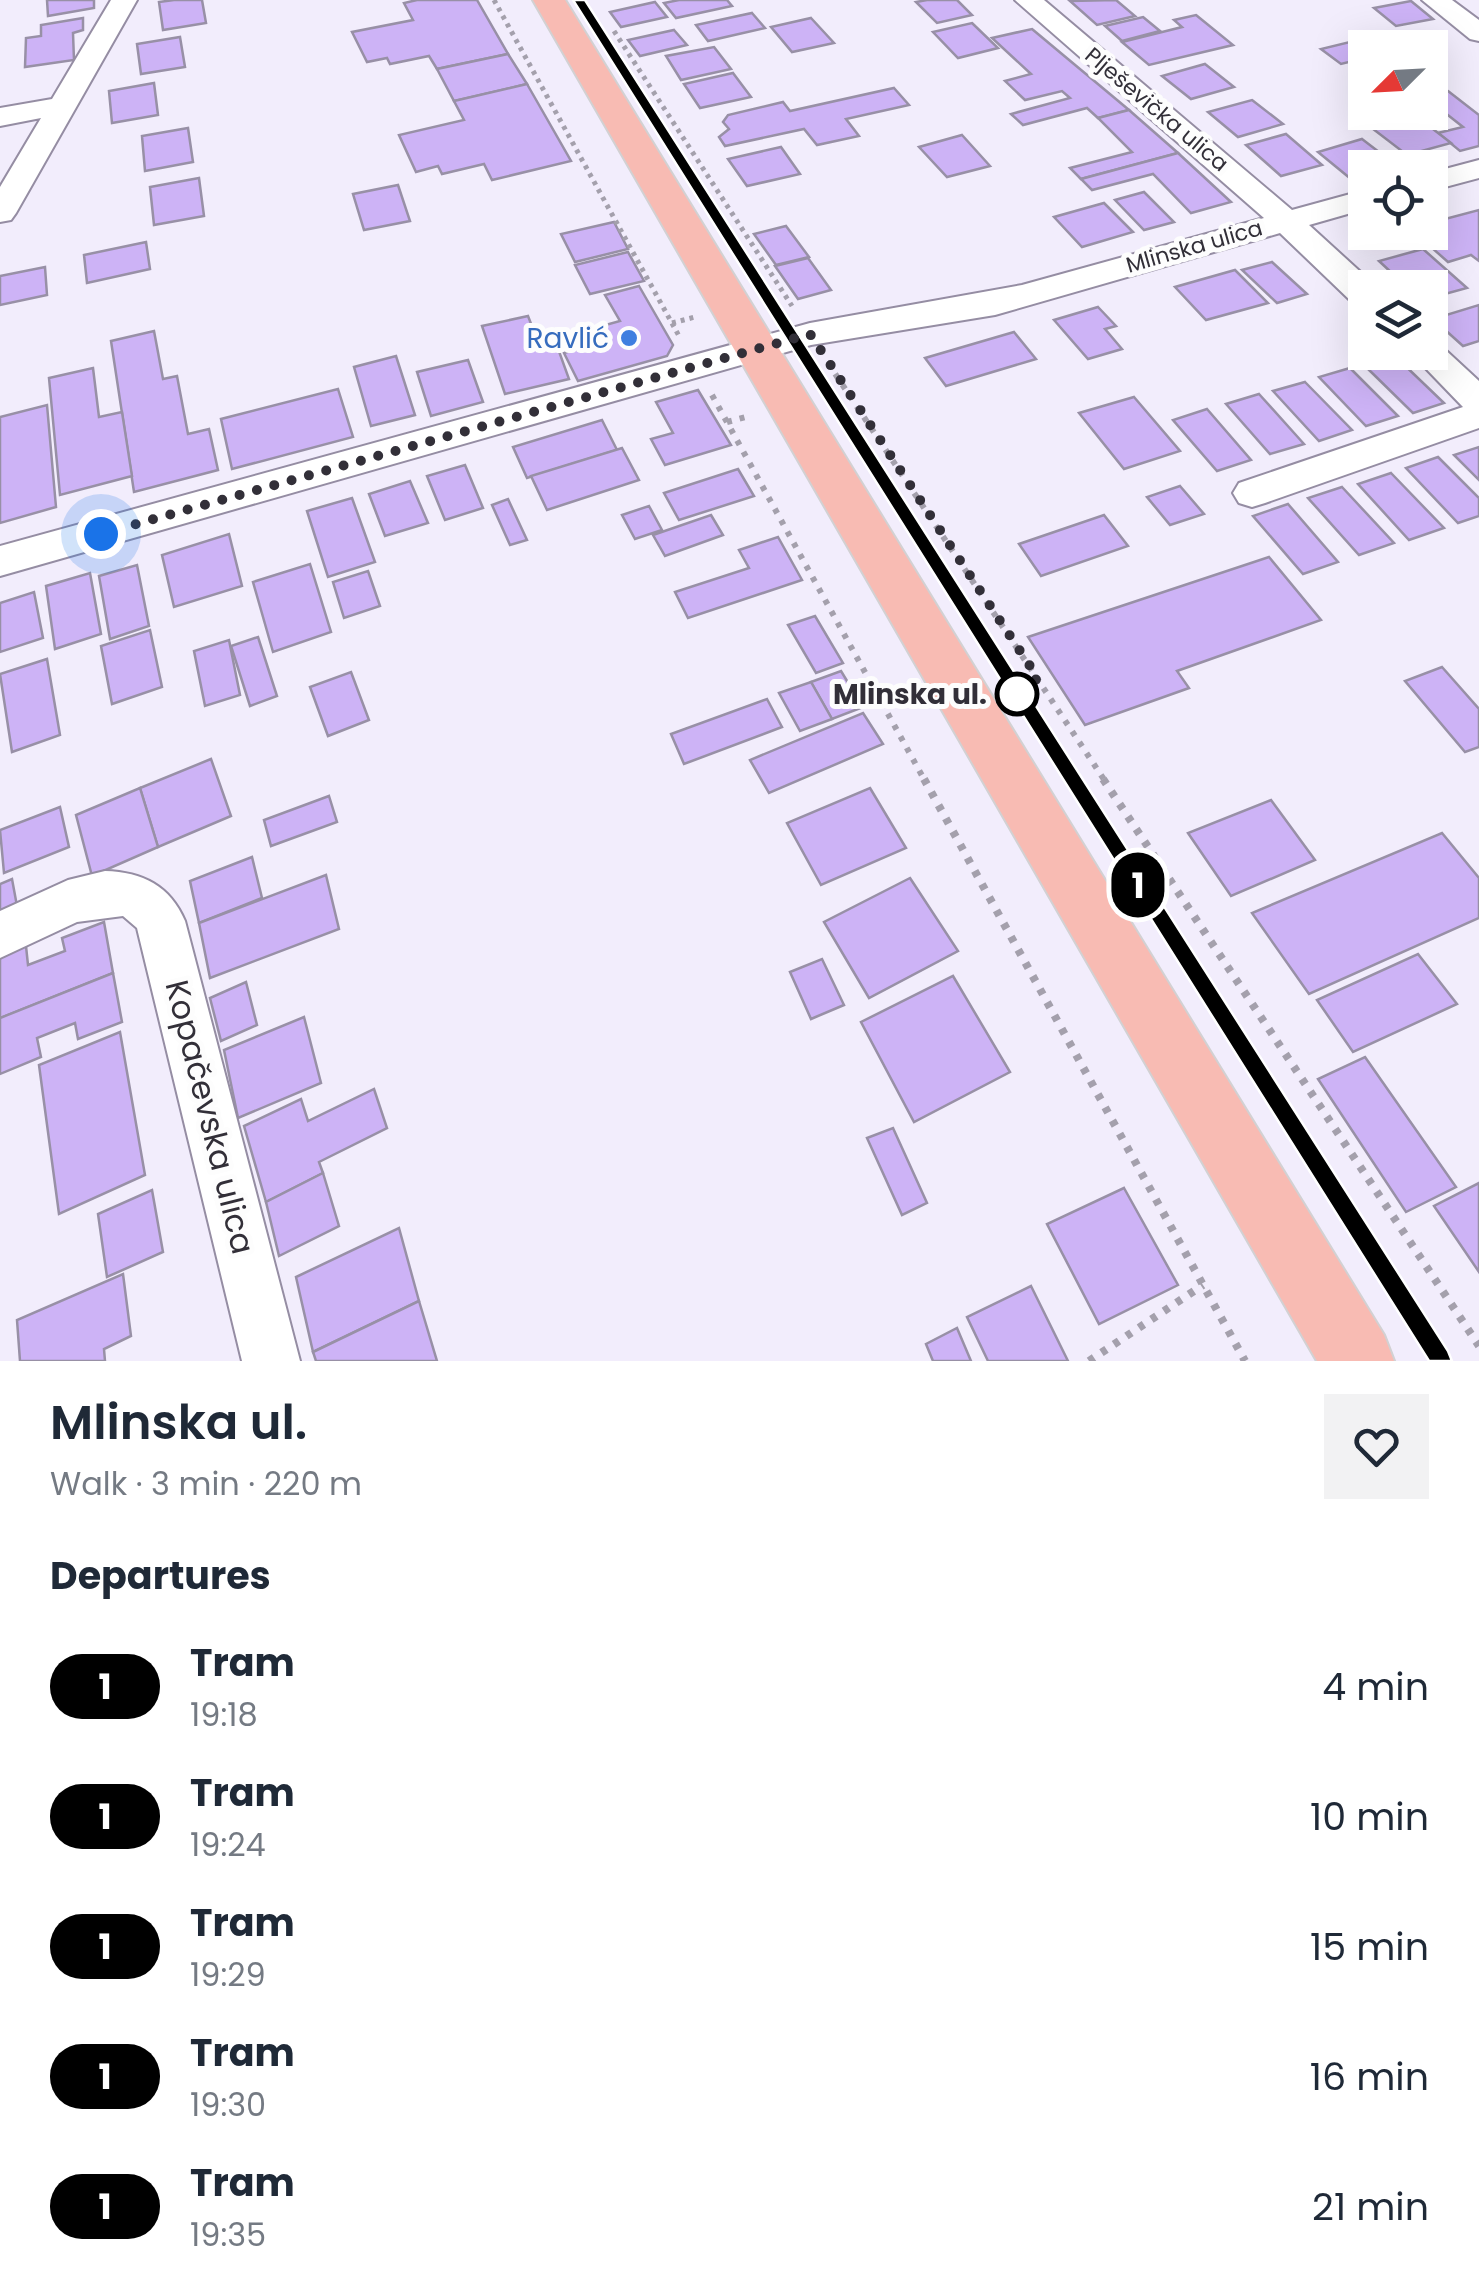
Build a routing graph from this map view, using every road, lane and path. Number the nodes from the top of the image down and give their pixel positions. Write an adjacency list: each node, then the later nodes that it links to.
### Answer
1 (124, 0): 8 (street)
2 (494, 0): 17 (path)
3 (549, 0): 16 (main road)
4 (1028, 0): 14 (street, Plješevička ulica)
5 (1435, 0): 7 (street)
6 (605, 16): 16 (path)
7 (1479, 33)
8 (64, 105): 9 (street); 13 (street)
9 (0, 116)
10 (1479, 169): 11 (street)
11 (1448, 177)
12 (1348, 203): 14 (street, Mlinska ulica)
13 (0, 213)
14 (1285, 220): 15 (street, Plješevička ulica); 16 (street, Mlinska ulica)
15 (1348, 278)
16 (791, 353): 17 (street, Mlinska ulica); 25 (path); 29 (main road)
17 (694, 365): 22 (street, Mlinska ulica); 24 (path)
18 (1446, 370): 19 (street)
19 (1479, 401)
20 (1479, 415): 21 (street)
21 (1252, 492)
22 (0, 561)
23 (0, 934): 26 (street, Kopačevska ulica)
24 (1203, 1285): 27 (path); 28 (path)
25 (1479, 1346)
26 (271, 1361)
27 (1089, 1361)
28 (1245, 1361)
29 (1358, 1361)

